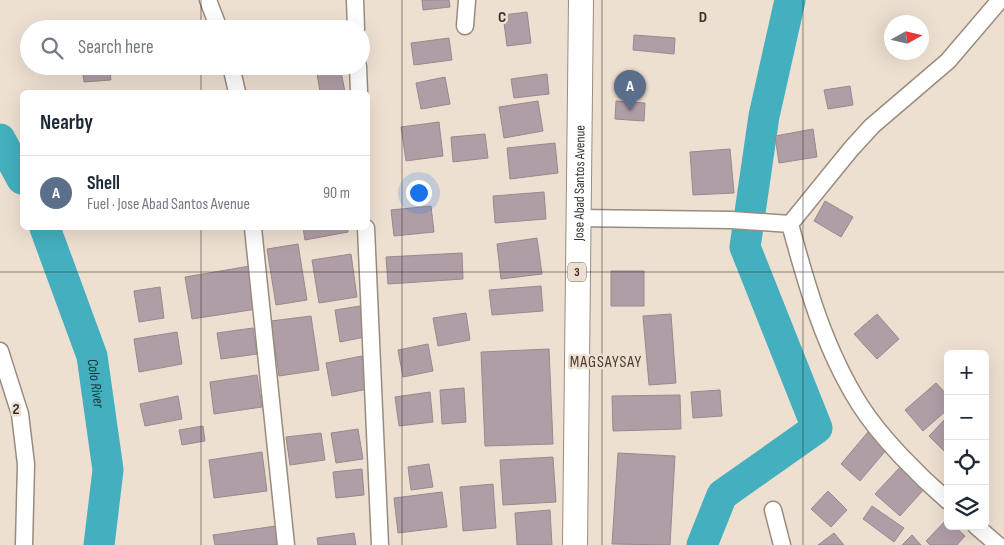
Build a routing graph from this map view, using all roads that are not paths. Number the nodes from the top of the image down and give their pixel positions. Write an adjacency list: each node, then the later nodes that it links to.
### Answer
1 (208, 0): 6 (street)
2 (355, 0): 7 (street)
3 (467, 0): 8 (street)
4 (580, 0): 13 (highway, Jose Abad Santos Avenue / 3)
5 (1000, 0): 14 (street)
6 (216, 20)
7 (356, 20)
8 (465, 26)
9 (233, 75): 11 (street)
10 (359, 75): 12 (street)
11 (237, 90)
12 (360, 90)
13 (577, 218): 14 (street); 24 (highway, Jose Abad Santos Avenue / 3)
14 (790, 224): 18 (street)
15 (253, 230): 22 (street)
16 (366, 230): 23 (street)
17 (0, 351): 21 (street)
18 (944, 497)
19 (773, 510): 25 (street)
20 (981, 530): 26 (street)
21 (24, 545)
22 (286, 545)
23 (380, 545)
24 (575, 545)
25 (782, 545)
26 (998, 545)

